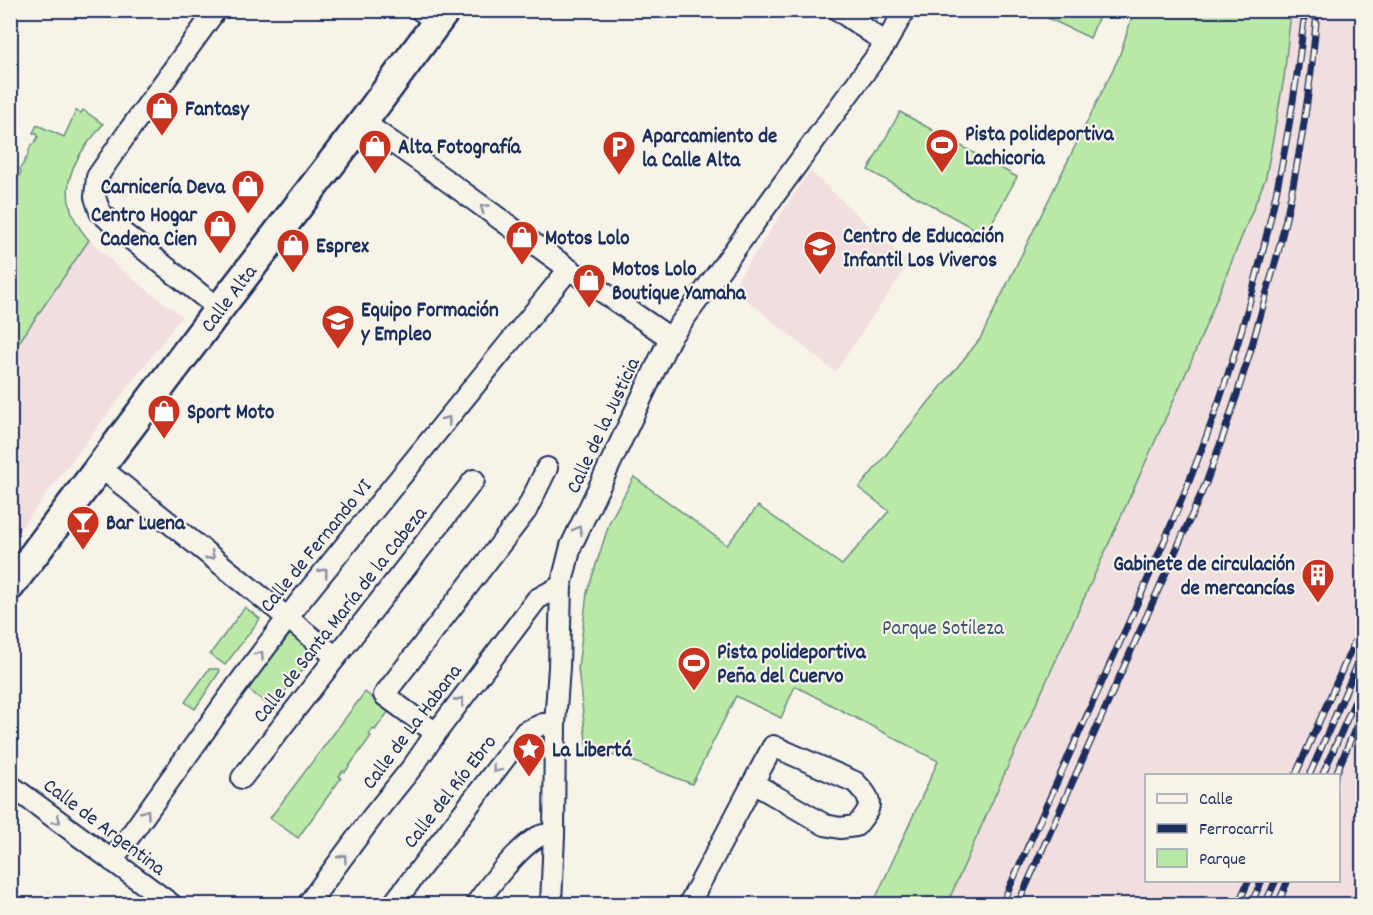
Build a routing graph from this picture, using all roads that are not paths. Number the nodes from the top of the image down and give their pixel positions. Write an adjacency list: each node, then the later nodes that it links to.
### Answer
1 (216, 10): 8 (street)
2 (838, 10): 5 (street)
3 (905, 10): 5 (street, Calle de la Justicia)
4 (434, 14): 6 (street, Calle Alta)
5 (885, 43): 9 (street, Calle de la Justicia)
6 (363, 122): 7 (street, one-way to 6); 8 (street, Calle Alta)
7 (569, 269): 9 (street); 15 (street, Calle de Fernando VI, one-way to 7)
8 (219, 309): 10 (street, Calle Alta)
9 (670, 338): 14 (street, Calle de la Justicia, one-way to 9)
10 (100, 467): 13 (street, Calle Alta); 15 (street, one-way to 15)
11 (548, 468): 18 (street)
12 (474, 480): 16 (street, Calle de Santa María de la Cabeza)
13 (10, 586)
14 (561, 586): 17 (street, Calle de la Justicia); 18 (street, Calle de La Habana, one-way to 14)
15 (288, 617): 16 (street); 23 (street, Calle de Fernando VI, one-way to 15)
16 (336, 657): 19 (street, Calle de Santa María de la Cabeza)
17 (555, 724): 22 (street, Calle de la Justicia); 26 (street, Calle del Río Ebro, one-way to 26)
18 (436, 733): 25 (street, Calle de La Habana, one-way to 18)
19 (242, 778)
20 (753, 783): 20 (street); 29 (street)
21 (10, 785): 23 (street, Calle de Argentina, one-way to 23)
22 (554, 835): 27 (street); 28 (street, Calle de la Justicia)
23 (112, 861): 24 (street, Calle de Argentina)
24 (171, 904)
25 (308, 904)
26 (393, 904)
27 (476, 904)
28 (551, 904)
29 (689, 904)

